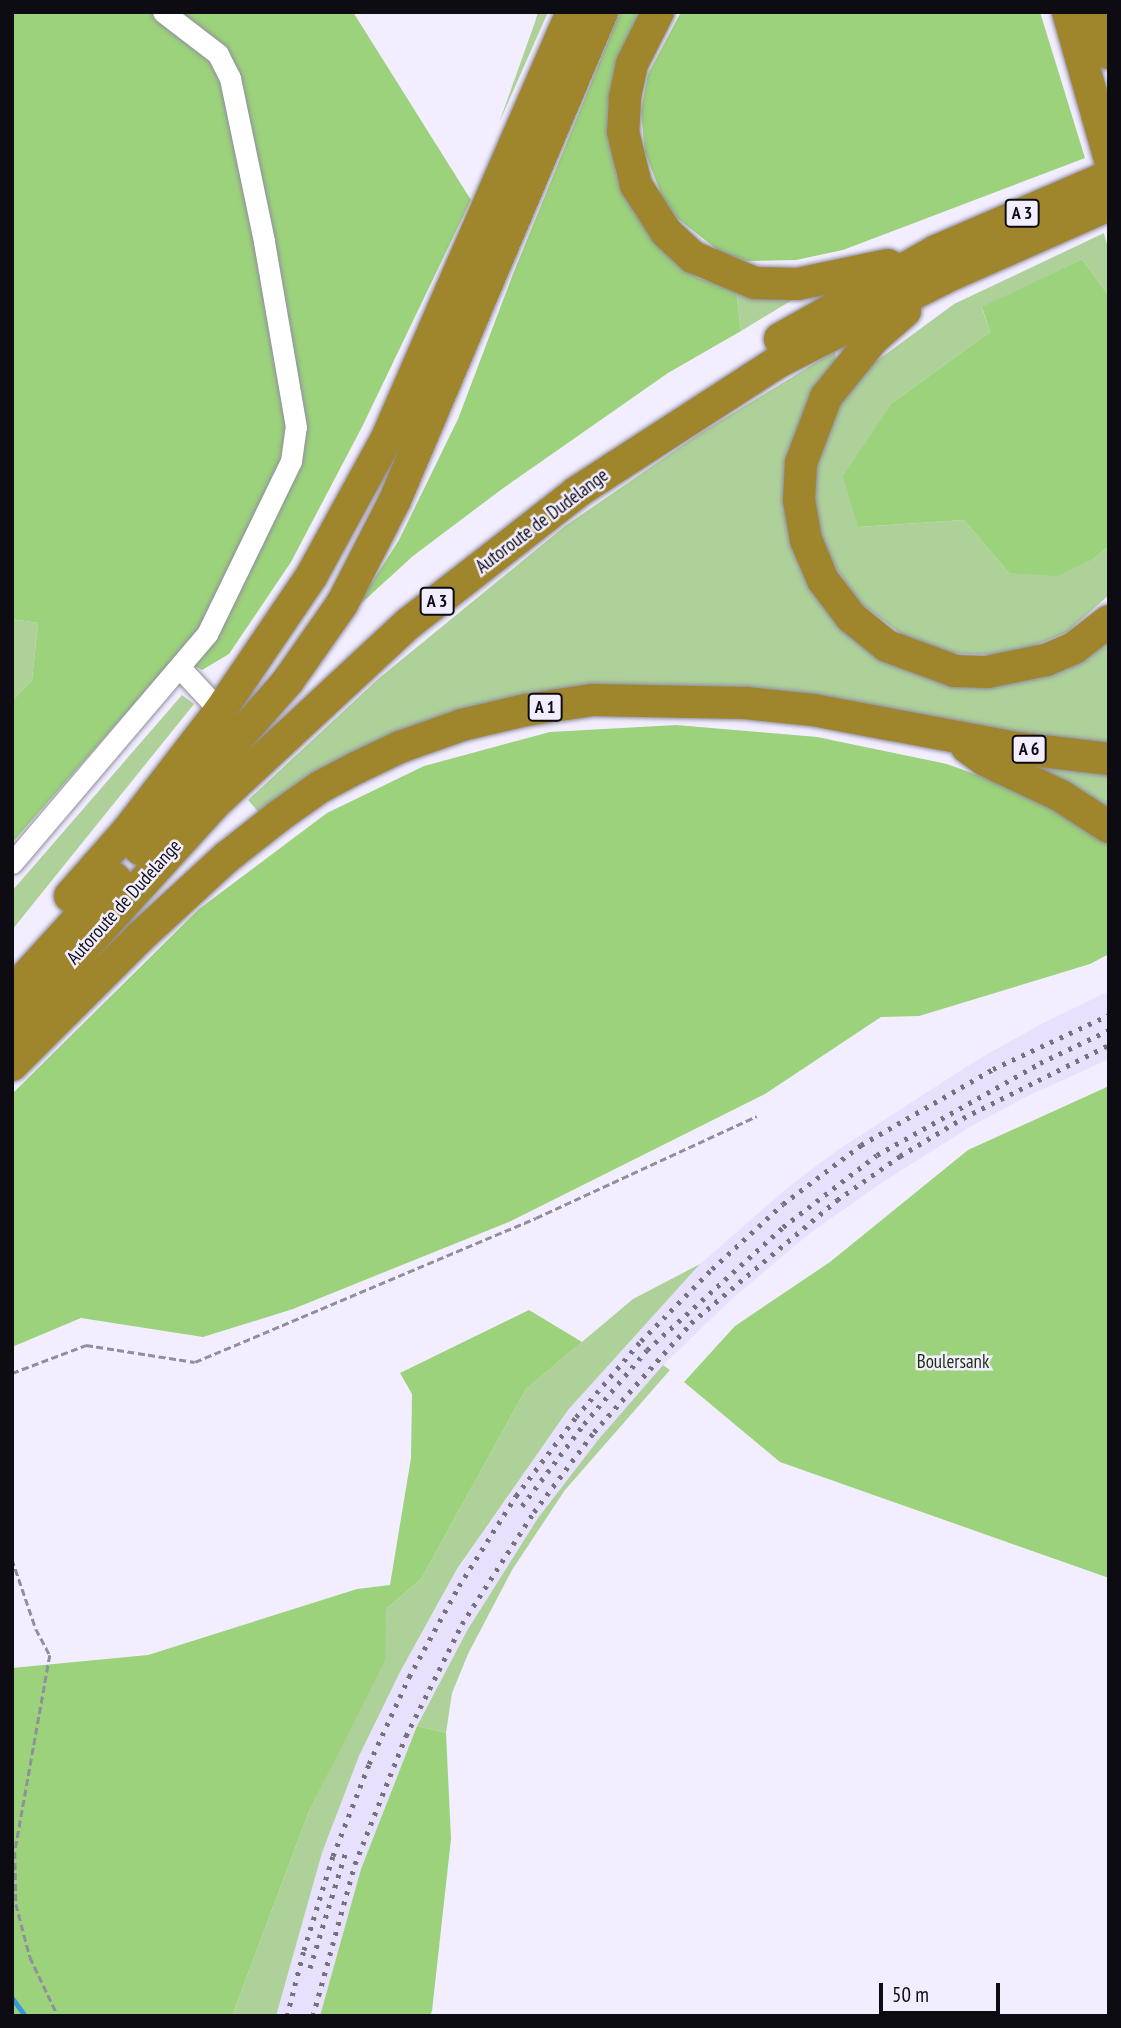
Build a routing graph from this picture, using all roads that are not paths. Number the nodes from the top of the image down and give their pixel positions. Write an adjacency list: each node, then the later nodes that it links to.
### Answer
1 (163, 12): 13 (street)
2 (572, 12): 14 (highway)
3 (602, 12): 19 (highway, A 3)
4 (658, 12): 11 (highway)
5 (1061, 12): 8 (highway)
6 (1068, 12): 8 (highway)
7 (1097, 12): 8 (highway)
8 (1096, 58): 9 (highway)
9 (1108, 161): 11 (highway, Autoroute de Dudelange / A 3)
10 (1109, 205): 11 (highway, Autoroute de Dudelange / A 3)
11 (940, 264): 12 (highway, A 3); 19 (highway, Autoroute de Dudelange / A 3); 22 (highway, Autoroute de Dudelange / A 3)
12 (1109, 621)
13 (180, 668): 14 (street); 18 (street)
14 (220, 711): 20 (highway)
15 (950, 735): 16 (highway, A 6); 17 (highway, A 1); 23 (highway, A 1)
16 (1109, 759)
17 (1109, 827)
18 (12, 863)
19 (121, 872): 21 (highway, Autoroute de Dudelange / A 3)
20 (12, 964)
21 (12, 992)
22 (12, 1027)
23 (12, 1065)

